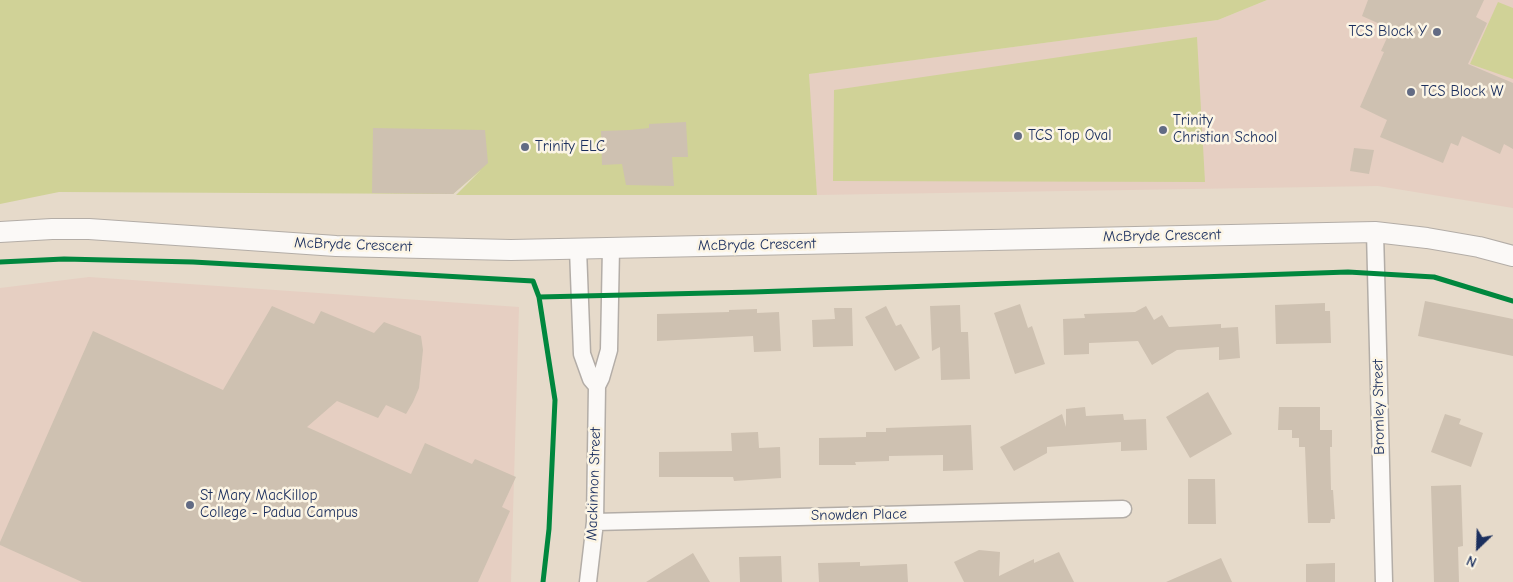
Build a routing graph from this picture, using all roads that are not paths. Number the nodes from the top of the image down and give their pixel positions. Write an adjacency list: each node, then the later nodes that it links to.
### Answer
1 (0, 232): 4 (street, McBryde Crescent)
2 (1375, 232): 3 (street, McBryde Crescent); 5 (street, McBryde Crescent); 10 (street, Bromley Street)
3 (611, 248): 4 (street, McBryde Crescent); 6 (street, Mackinnon Street)
4 (578, 249): 6 (street, Mackinnon Street)
5 (1513, 256)
6 (596, 386): 8 (street, Mackinnon Street)
7 (1123, 509): 8 (street, Snowden Place)
8 (595, 522): 9 (street, Mackinnon Street)
9 (588, 582)
10 (1384, 582)

